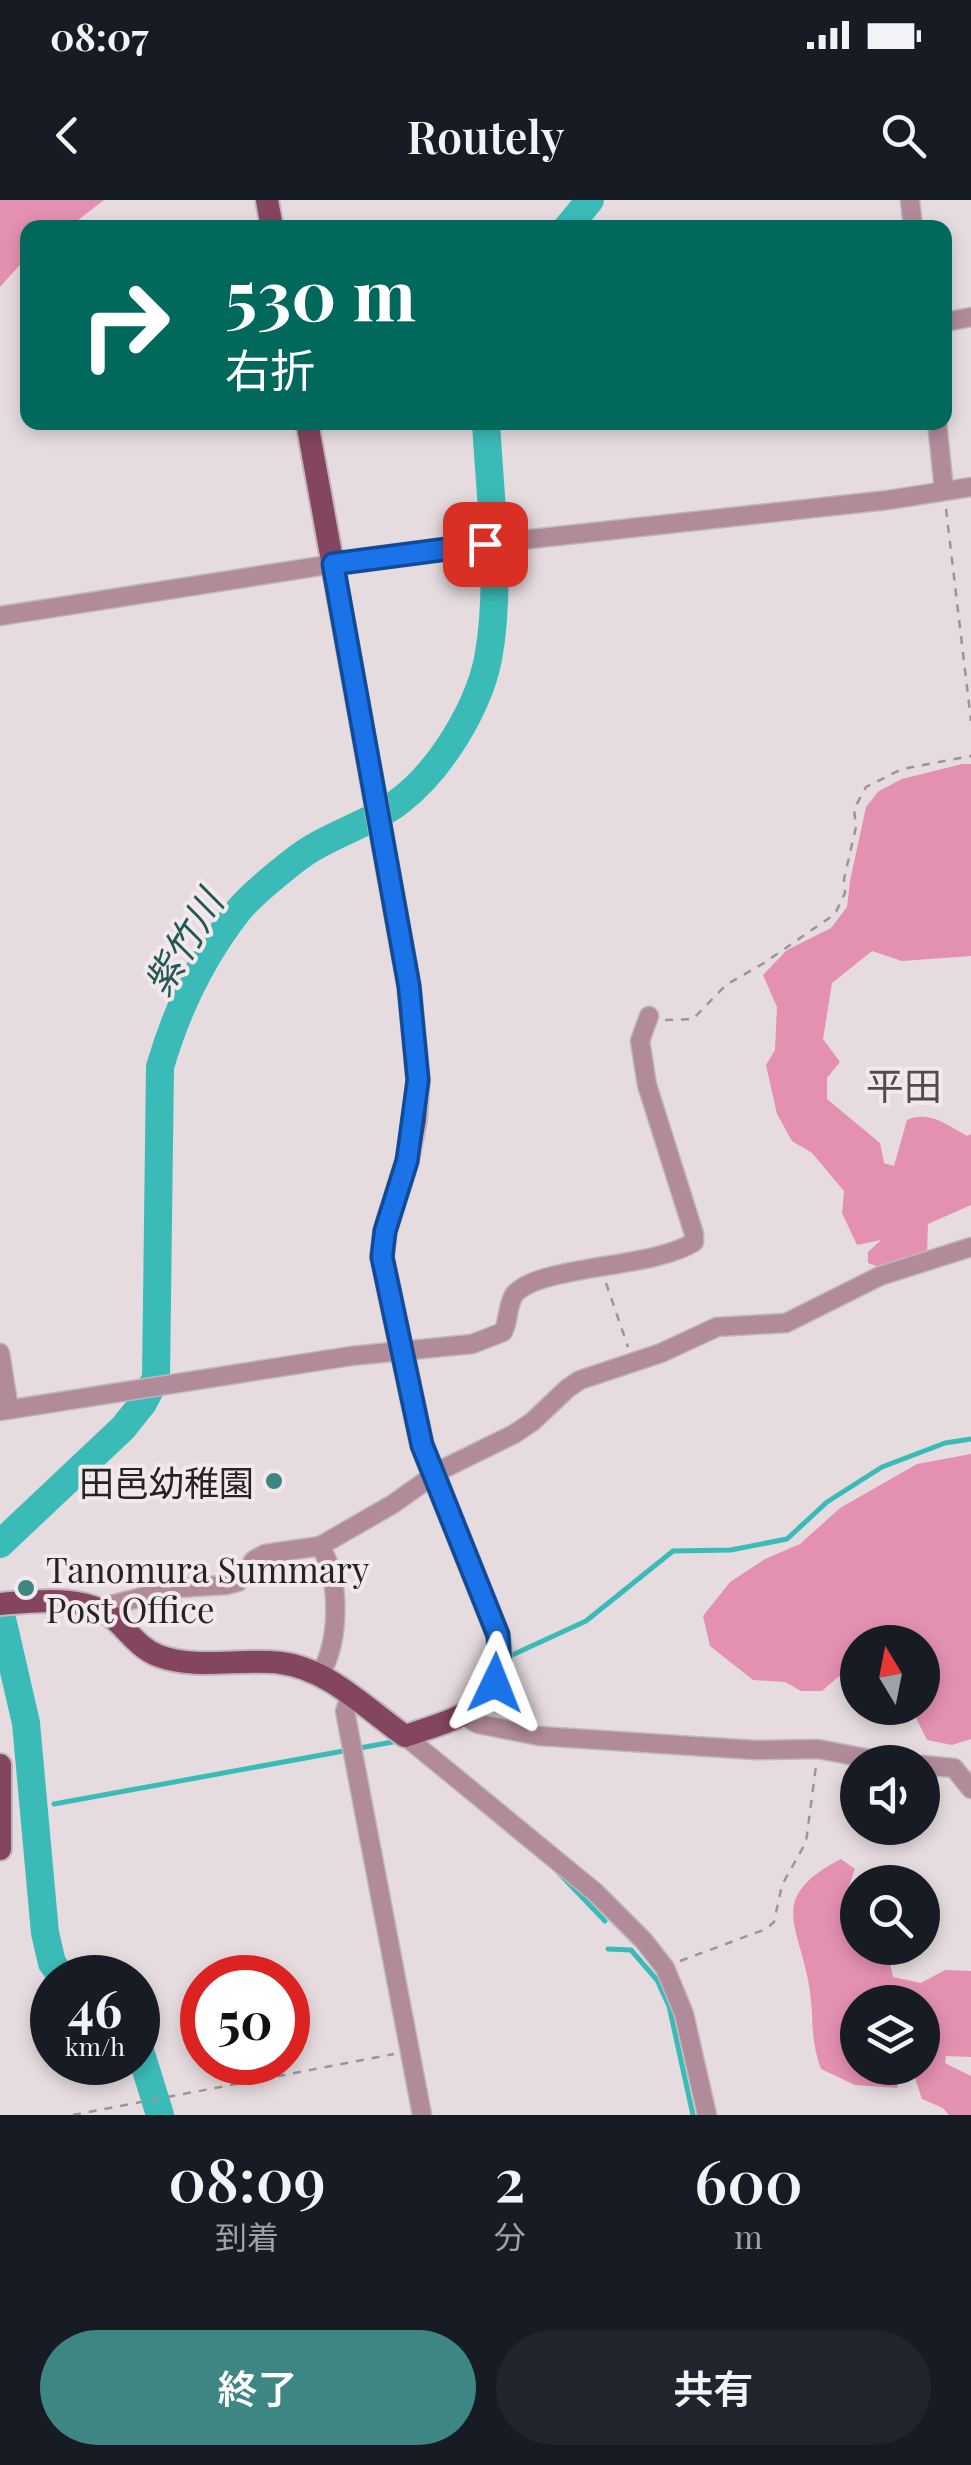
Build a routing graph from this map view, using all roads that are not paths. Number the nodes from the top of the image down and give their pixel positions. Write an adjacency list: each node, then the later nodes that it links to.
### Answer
1 (309, 430): 5 (main road)
2 (938, 430): 4 (street)
3 (971, 487): 4 (street)
4 (944, 490): 5 (street)
5 (333, 564): 6 (street); 9 (main road)
6 (0, 616)
7 (649, 1016): 9 (street)
8 (971, 1246): 12 (street)
9 (400, 1349): 11 (street); 12 (main road)
10 (0, 1353): 11 (street)
11 (4, 1410)
12 (433, 1475): 13 (street); 18 (main road)
13 (320, 1546): 15 (street); 16 (street)
14 (8, 1603): 15 (main road)
15 (99, 1608): 16 (main road)
16 (320, 1675): 17 (main road)
17 (350, 1697): 19 (main road); 25 (street)
18 (464, 1716): 19 (main road); 20 (street)
19 (405, 1736): 26 (street)
20 (840, 1753)
21 (0, 1764): 24 (main road)
22 (940, 1766): 23 (street)
23 (971, 1790)
24 (0, 1849)
25 (422, 2115)
26 (707, 2115)

